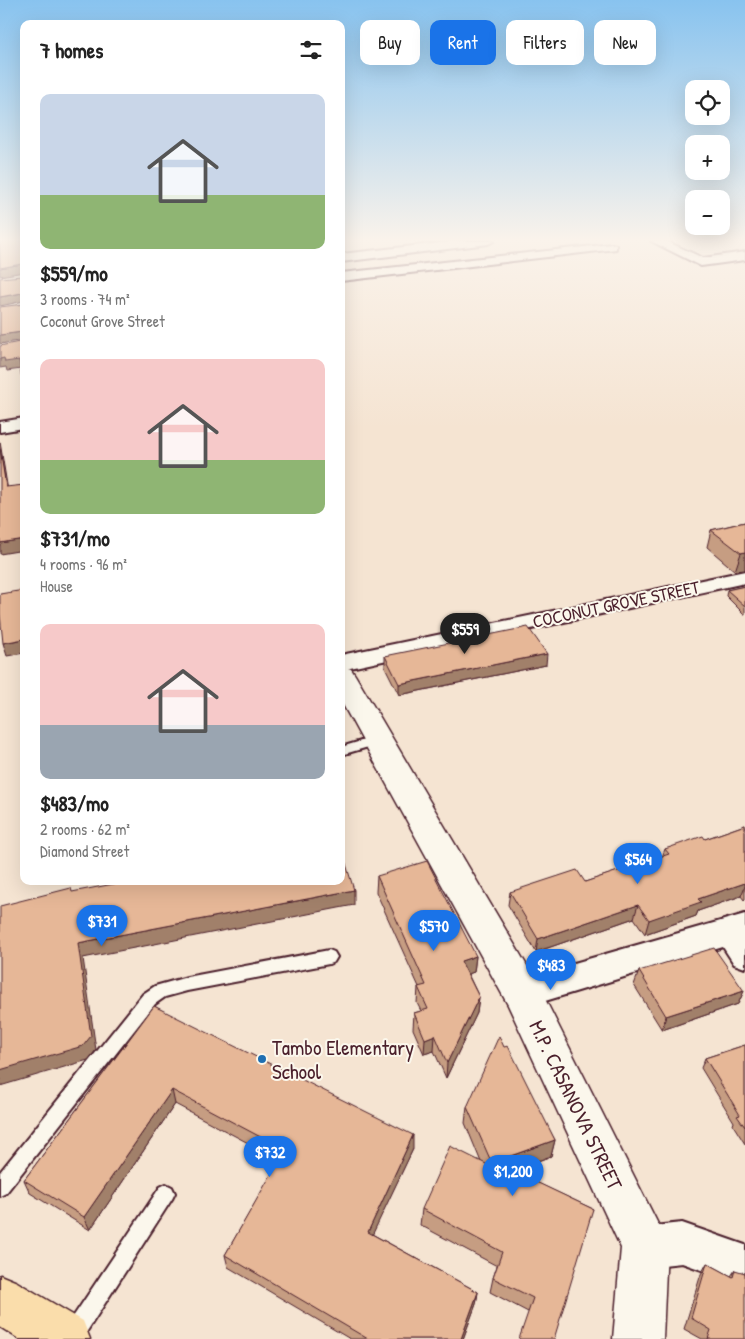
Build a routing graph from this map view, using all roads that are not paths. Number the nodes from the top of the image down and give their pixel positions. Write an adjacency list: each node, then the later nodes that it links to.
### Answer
1 (20, 424): 2 (street)
2 (0, 427)
3 (745, 577): 4 (street, COCONUT GROVE STREET)
4 (345, 661)
5 (345, 682): 6 (street, M.P. CASANOVA STREET)
6 (378, 740): 7 (lane); 10 (street, M.P. CASANOVA STREET)
7 (345, 751)
8 (740, 938): 10 (street)
9 (329, 957): 11 (lane)
10 (522, 993): 13 (street, M.P. CASANOVA STREET)
11 (0, 1187)
12 (166, 1194): 17 (lane)
13 (644, 1247): 14 (street); 18 (street, M.P. CASANOVA STREET)
14 (745, 1265)
15 (0, 1299): 16 (highway)
16 (65, 1339)
17 (70, 1339)
18 (638, 1339)

